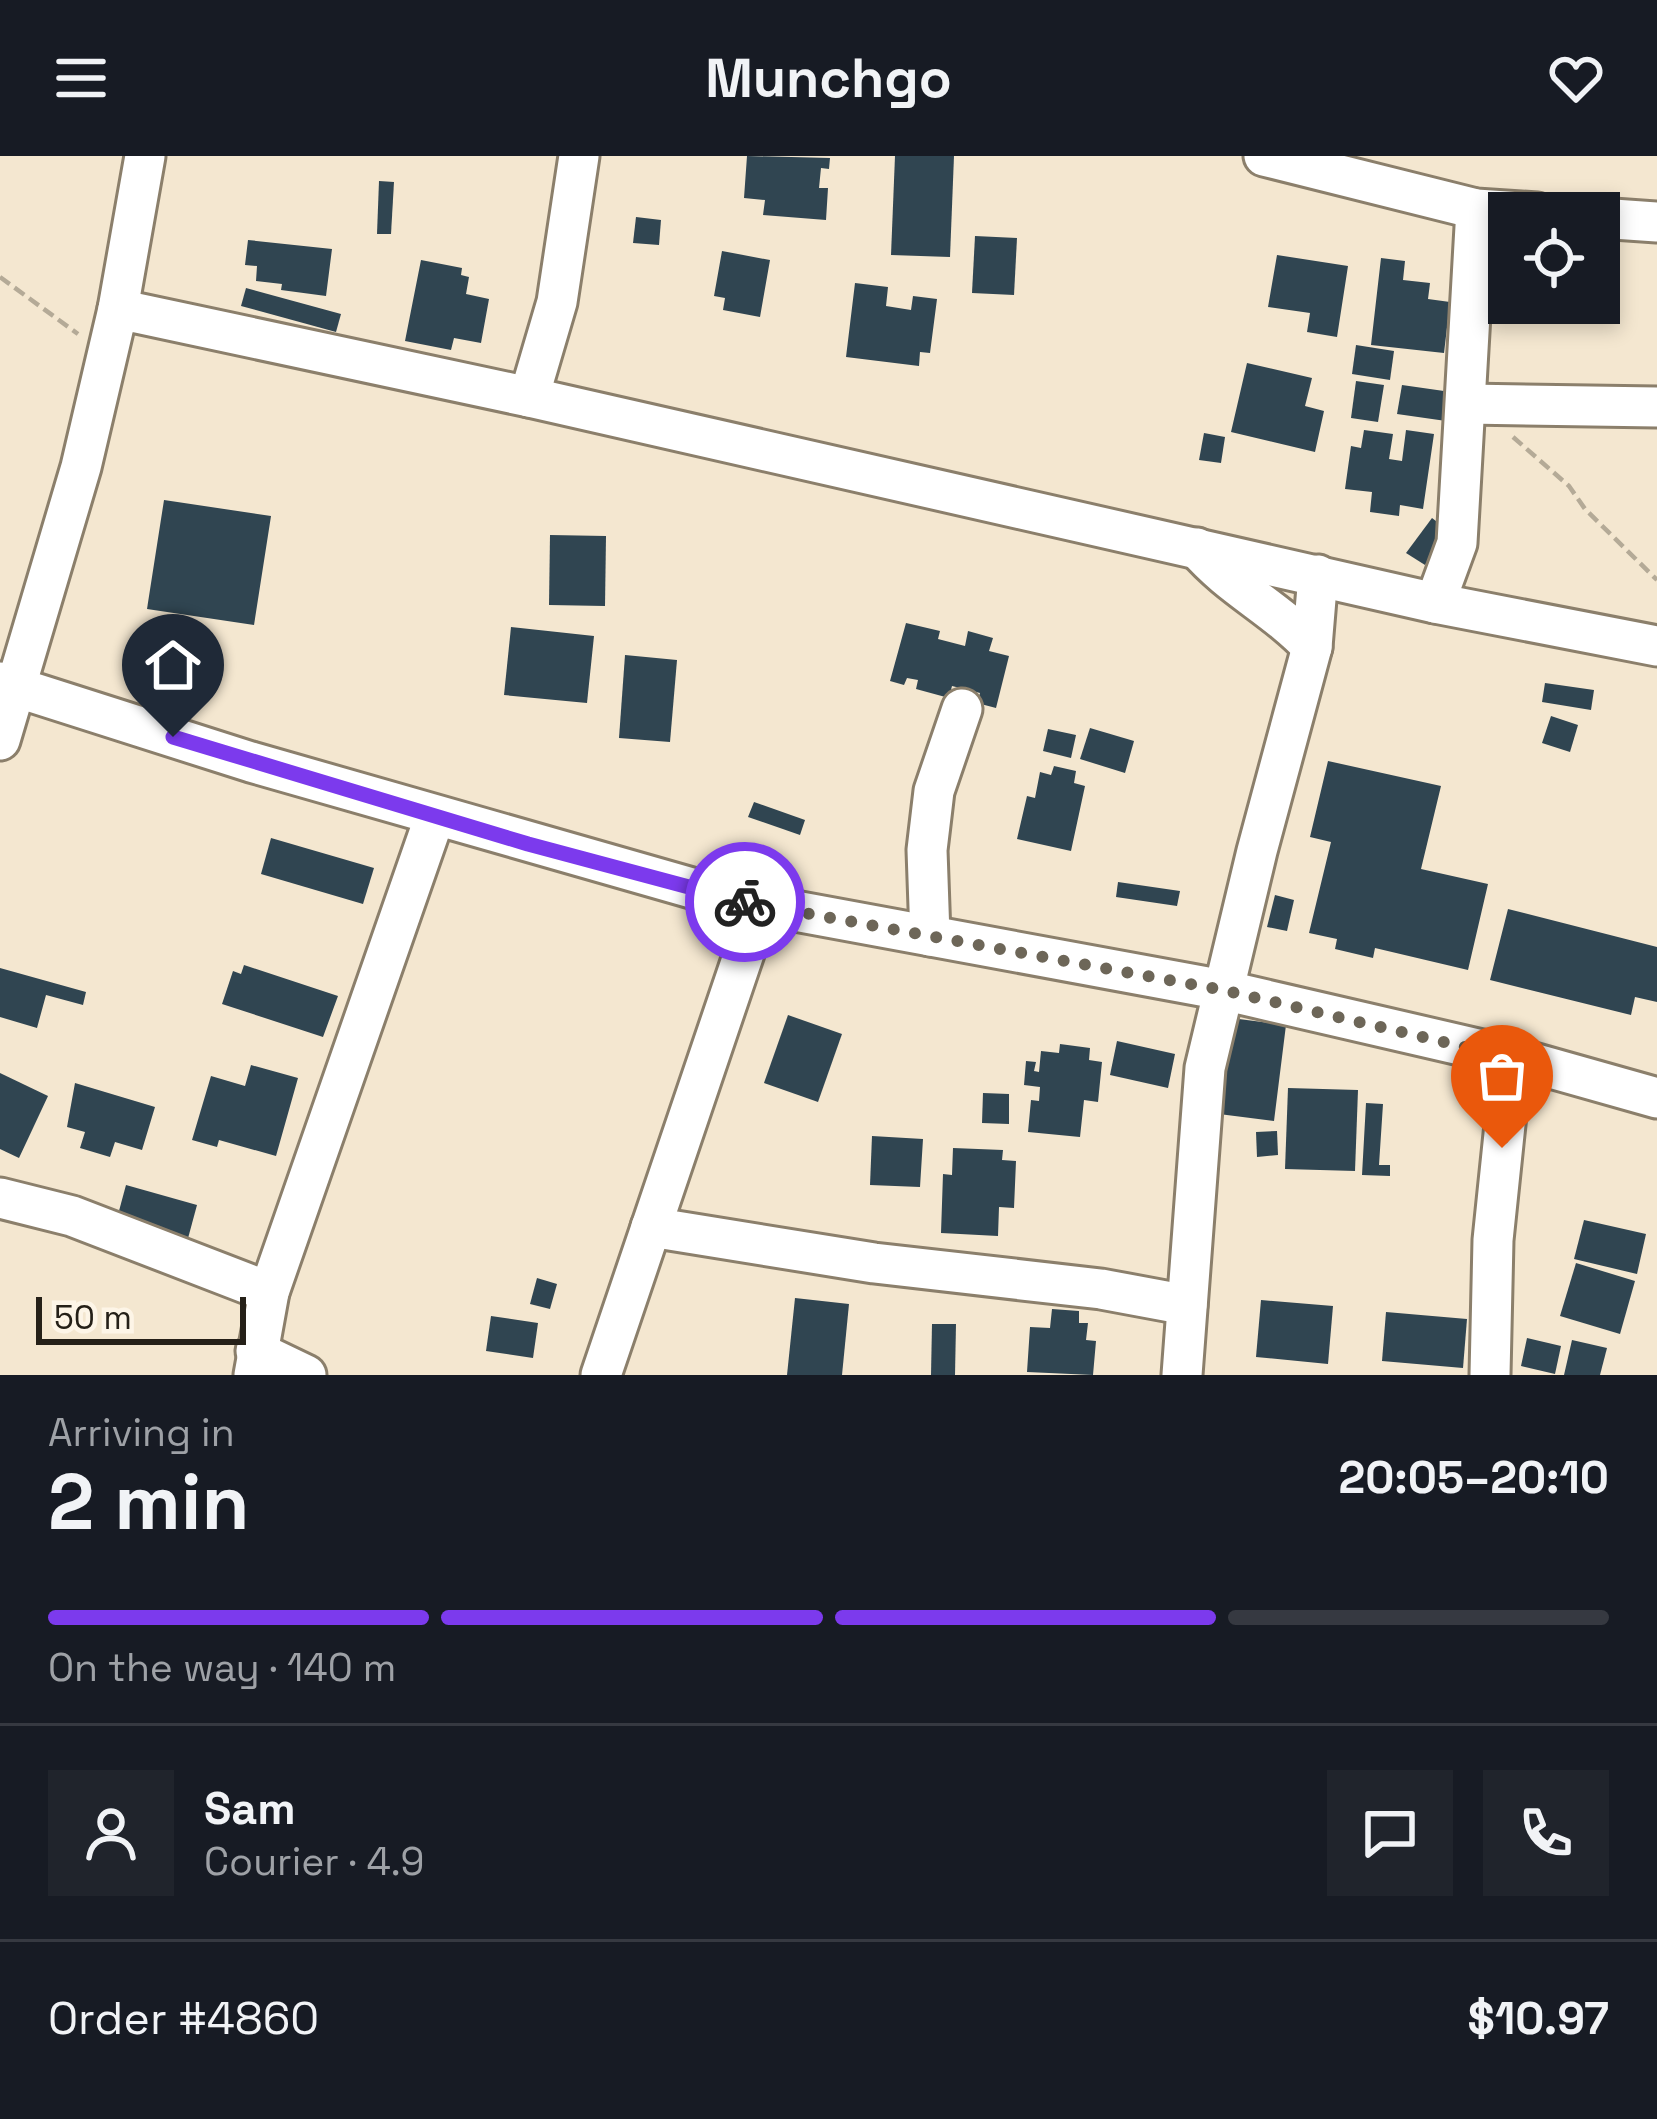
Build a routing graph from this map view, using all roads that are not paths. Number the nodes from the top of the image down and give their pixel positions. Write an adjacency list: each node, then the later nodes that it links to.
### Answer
1 (145, 156): 8 (street)
2 (578, 156): 9 (street)
3 (1264, 156): 4 (street)
4 (1476, 208): 5 (street); 10 (street)
5 (1488, 209)
6 (1620, 219): 7 (street)
7 (1657, 222)
8 (118, 309): 9 (street); 17 (street)
9 (529, 398): 12 (street)
10 (1480, 404): 11 (street); 14 (street)
11 (1657, 407)
12 (1197, 548): 13 (street); 16 (street)
13 (1318, 575): 14 (street); 16 (street)
14 (1436, 603): 15 (street)
15 (1657, 646)
16 (1312, 647): 23 (street)
17 (9, 685): 19 (street); 20 (street)
18 (962, 709): 22 (street)
19 (0, 740)
20 (435, 816): 21 (street); 28 (street)
21 (760, 906): 22 (street); 27 (street)
22 (930, 936): 23 (street)
23 (1223, 990): 24 (street); 29 (street)
24 (1512, 1058): 25 (street); 34 (street)
25 (1657, 1098)
26 (0, 1198): 28 (street)
27 (651, 1227): 29 (street); 32 (street)
28 (269, 1292): 30 (street)
29 (1187, 1304): 33 (street)
30 (255, 1363): 31 (street)
31 (306, 1375)
32 (602, 1375)
33 (1182, 1375)
34 (1490, 1375)

